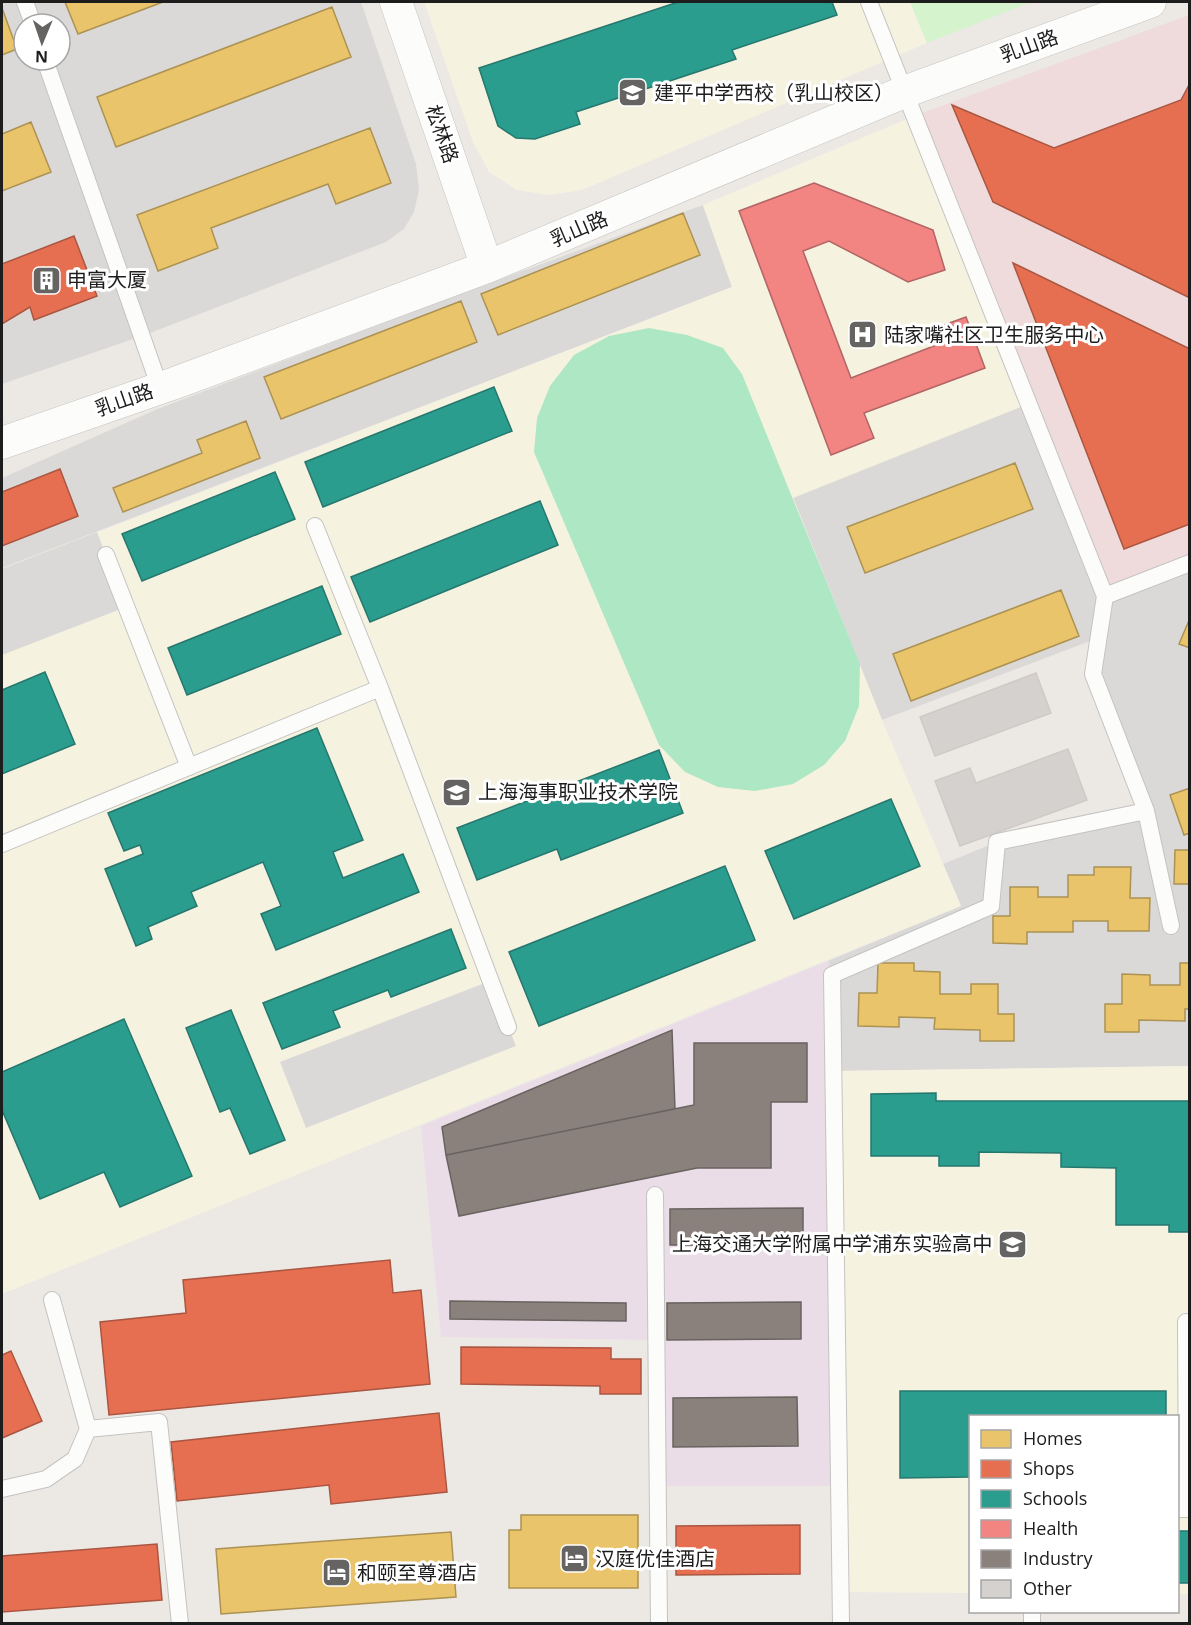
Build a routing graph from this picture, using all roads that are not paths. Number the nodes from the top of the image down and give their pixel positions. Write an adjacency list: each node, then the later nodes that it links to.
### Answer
1 (396, 2): 6 (street, 松林路)
2 (869, 2): 5 (lane)
3 (1150, 2): 5 (street, 乳山路)
4 (49, 72): 7 (lane)
5 (904, 92): 6 (street, 乳山路); 12 (lane)
6 (487, 267): 7 (street, 乳山路)
7 (160, 388): 8 (street, 乳山路)
8 (2, 443)
9 (315, 526): 13 (lane)
10 (106, 555): 14 (lane)
11 (1190, 562): 12 (lane)
12 (1105, 597): 15 (lane)
13 (380, 688): 14 (lane); 18 (lane)
14 (189, 767): 16 (lane)
15 (1146, 811): 17 (lane); 27 (lane)
16 (2, 844)
17 (1171, 926)
18 (508, 1027)
19 (655, 1196): 26 (lane)
20 (52, 1300): 22 (lane)
21 (1186, 1322): 24 (lane)
22 (88, 1429): 23 (lane); 25 (lane)
23 (2, 1489)
24 (1179, 1509)
25 (180, 1623)
26 (659, 1623)
27 (841, 1623)

